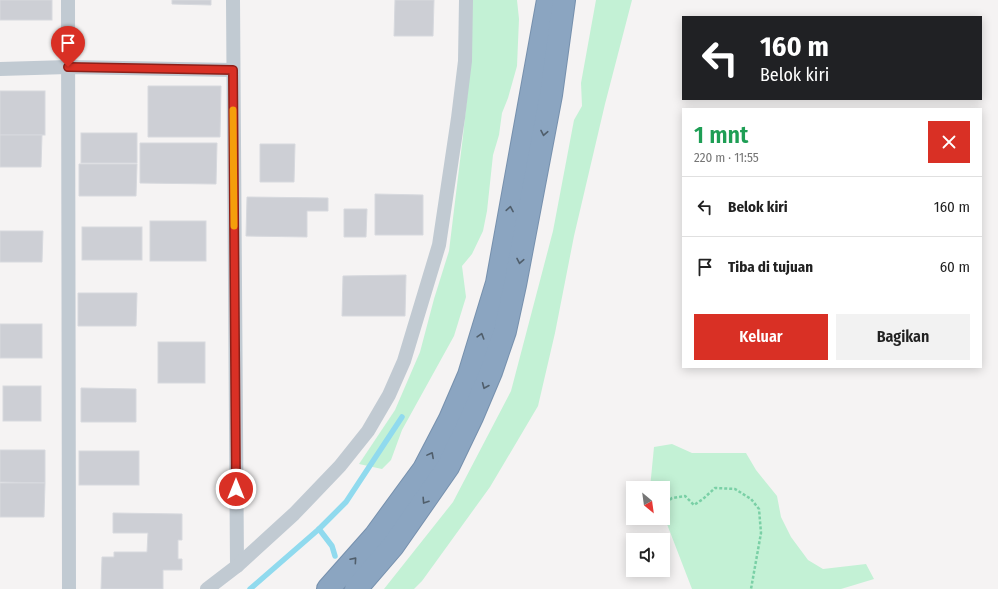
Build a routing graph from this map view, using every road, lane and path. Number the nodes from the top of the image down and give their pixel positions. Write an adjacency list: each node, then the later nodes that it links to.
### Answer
1 (68, 0): 8 (street)
2 (233, 0): 10 (street)
3 (466, 0): 14 (street)
4 (537, 0): 11 (highway)
5 (548, 0): 11 (highway)
6 (564, 0): 12 (highway)
7 (574, 0): 12 (highway)
8 (68, 67): 9 (street); 10 (street); 15 (street)
9 (0, 69)
10 (233, 70): 14 (street)
11 (535, 72): 17 (highway, one-way to 11)
12 (551, 95): 18 (highway, one-way to 18)
13 (670, 500): 19 (path)
14 (237, 566): 16 (street)
15 (69, 589)
16 (207, 589)
17 (328, 589)
18 (356, 589)
19 (751, 589)

